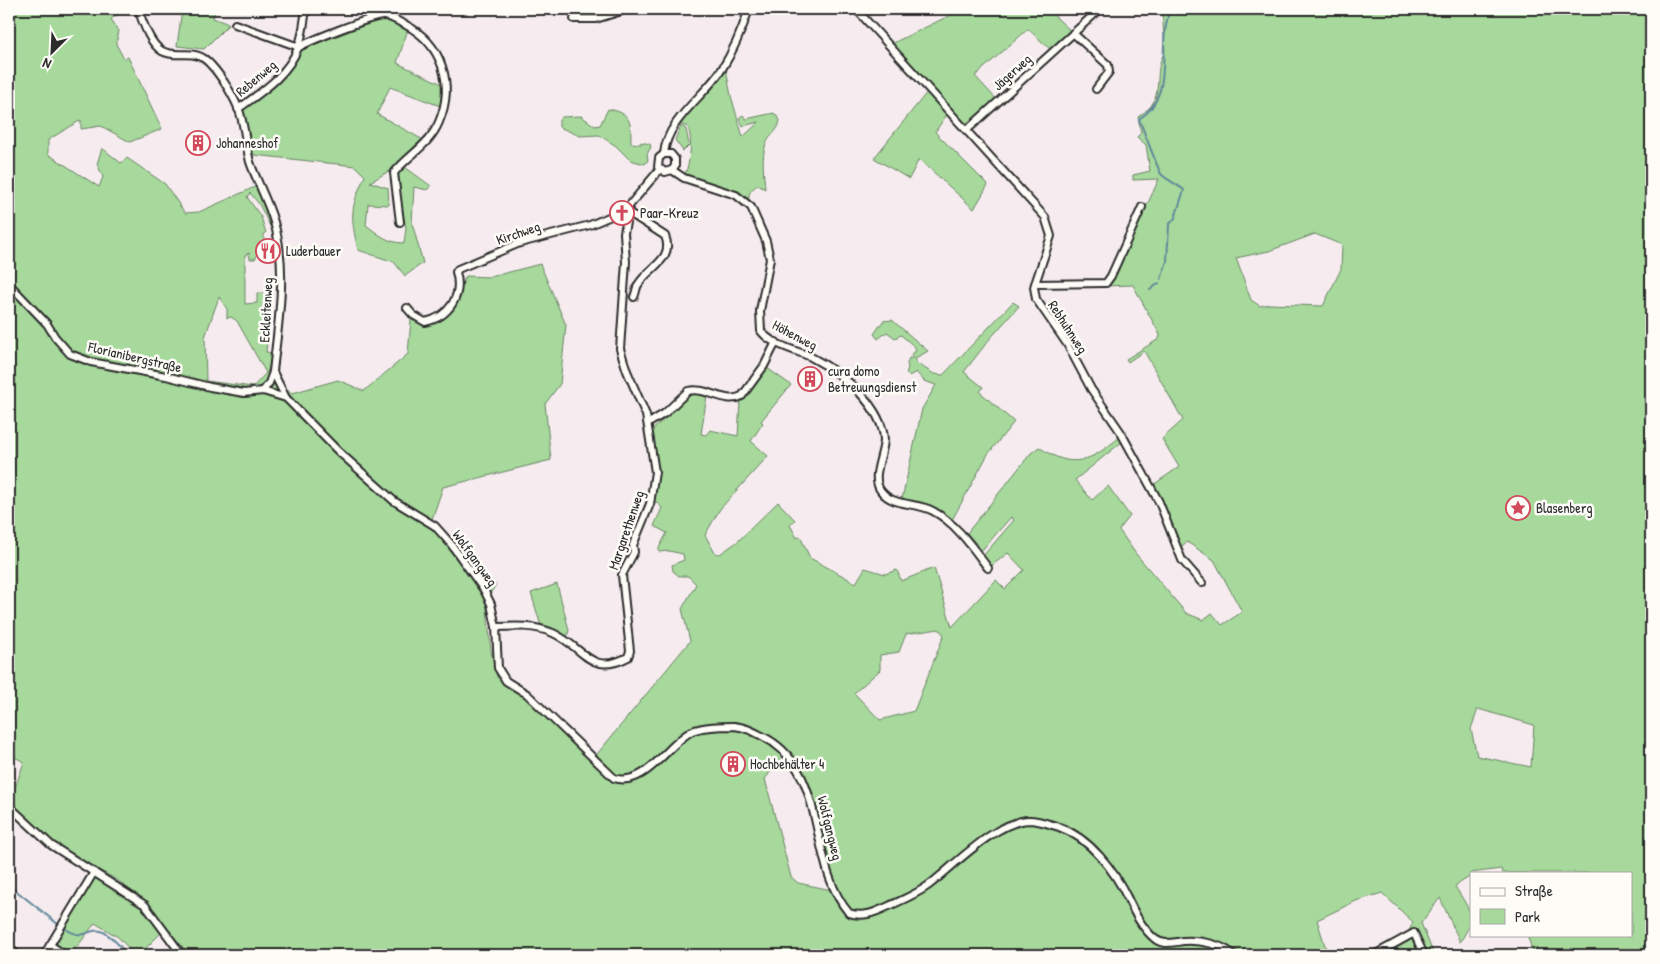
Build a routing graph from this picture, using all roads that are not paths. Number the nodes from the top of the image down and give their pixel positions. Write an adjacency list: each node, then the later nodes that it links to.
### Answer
1 (138, 9): 12 (street, Eckleitenweg)
2 (306, 9): 10 (street, Rebenweg)
3 (628, 9): 7 (street)
4 (749, 9): 14 (street)
5 (856, 9): 13 (street)
6 (1099, 9): 9 (street, Jägerweg)
7 (574, 18)
8 (236, 24): 10 (street)
9 (1073, 33): 11 (street); 13 (street, Jägerweg)
10 (299, 47): 12 (street, Rebenweg); 19 (street)
11 (1096, 88)
12 (238, 109): 25 (street, Eckleitenweg)
13 (967, 130): 21 (street)
14 (664, 154): 15 (street); 16 (street)
15 (659, 166): 16 (street, Höhenweg); 18 (street, Kirchweg)
16 (672, 170): 24 (street, Höhenweg)
17 (1142, 207): 21 (street)
18 (628, 209): 22 (street); 23 (street, Kirchweg); 28 (street, Margarethenweg)
19 (400, 222)
20 (9, 284): 26 (street, Florianibergstraße)
21 (1035, 284): 30 (street, Rebhuhnweg)
22 (634, 297)
23 (407, 308)
24 (776, 342): 28 (street); 29 (street, Höhenweg)
25 (273, 372): 26 (street, Eckleitenweg); 27 (street)
26 (263, 391): 27 (street, Florianibergstraße)
27 (286, 398): 31 (street, Wolfgangweg)
28 (648, 423): 31 (street, Margarethenweg)
29 (988, 568)
30 (1202, 583)
31 (496, 627): 40 (street, Wolfgangweg)
32 (9, 806): 33 (street)
33 (94, 872): 34 (street); 39 (street)
34 (50, 944): 37 (street); 38 (street)
35 (9, 947): 36 (street)
36 (17, 955)
37 (44, 955)
38 (65, 955)
39 (182, 955)
40 (1234, 955)
41 (1374, 955): 42 (street)
42 (1424, 955)

